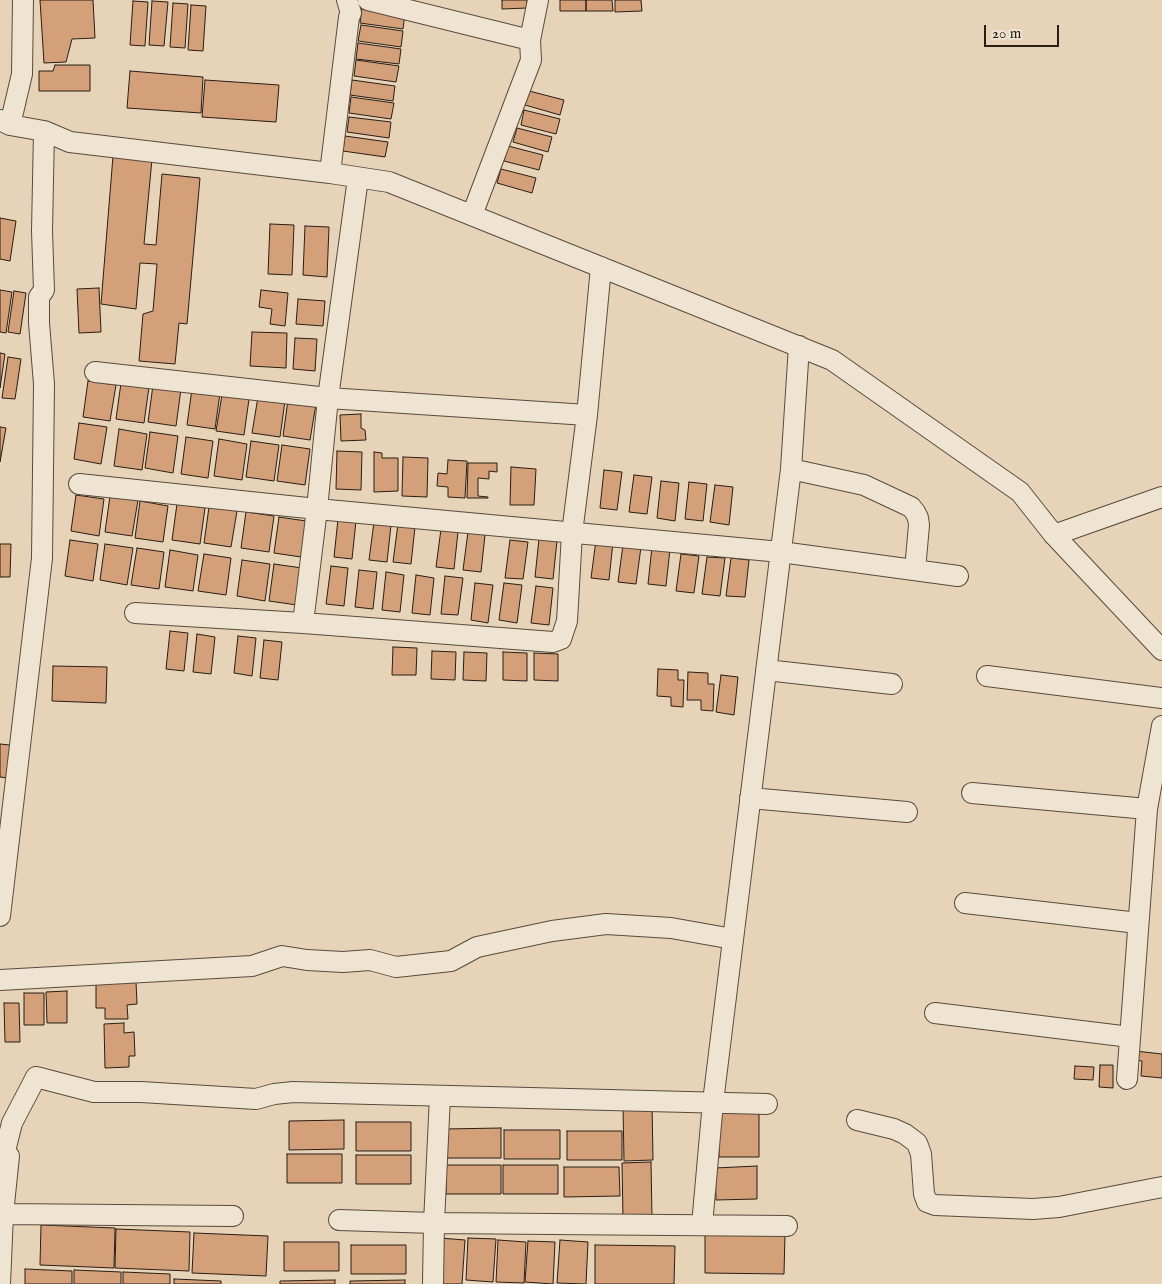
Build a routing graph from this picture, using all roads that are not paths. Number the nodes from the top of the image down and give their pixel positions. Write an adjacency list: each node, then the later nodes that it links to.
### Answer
1 (24, 0): 8 (street)
2 (347, 0): 10 (street)
3 (353, 0): 4 (street)
4 (364, 0)
5 (368, 0): 7 (street)
6 (538, 0): 7 (street)
7 (530, 40): 12 (street)
8 (5, 122): 9 (street)
9 (44, 131): 10 (street); 40 (street)
10 (330, 173): 11 (street)
11 (358, 178): 12 (street); 16 (street)
12 (472, 216): 13 (street)
13 (601, 267): 14 (street); 17 (street)
14 (799, 346): 18 (street); 23 (street)
15 (95, 372): 16 (street)
16 (328, 398): 17 (street); 21 (street)
17 (587, 415): 22 (street)
18 (791, 469): 24 (street); 25 (street)
19 (79, 484): 21 (street)
20 (1162, 496): 23 (street)
21 (317, 509): 22 (street); 28 (street)
22 (572, 533): 24 (street); 28 (street)
23 (1054, 535): 29 (street)
24 (781, 552): 25 (street); 30 (street)
25 (915, 570): 26 (street)
26 (958, 576)
27 (135, 613): 28 (street)
28 (303, 623)
29 (1162, 650)
30 (766, 670): 32 (street); 36 (street)
31 (987, 676): 33 (street)
32 (892, 684)
33 (1162, 698)
34 (1162, 726): 37 (street)
35 (972, 793): 37 (street)
36 (750, 798): 38 (street); 42 (street)
37 (1147, 808): 41 (street)
38 (907, 812)
39 (965, 903): 41 (street)
40 (0, 916)
41 (1138, 923): 45 (street)
42 (733, 938): 43 (street); 48 (street)
43 (0, 980)
44 (935, 1013): 45 (street)
45 (1130, 1037): 46 (street)
46 (1126, 1079)
47 (440, 1096): 48 (street); 51 (street); 57 (street)
48 (713, 1102): 49 (street); 58 (street)
49 (767, 1104)
50 (857, 1120): 53 (street)
51 (12, 1122): 52 (street); 54 (street)
52 (0, 1171)
53 (1162, 1187)
54 (2, 1214): 55 (street); 60 (street)
55 (233, 1216)
56 (339, 1220): 57 (street)
57 (434, 1223): 58 (street); 61 (street)
58 (702, 1225): 59 (street)
59 (787, 1226)
60 (0, 1284)
61 (433, 1284)

